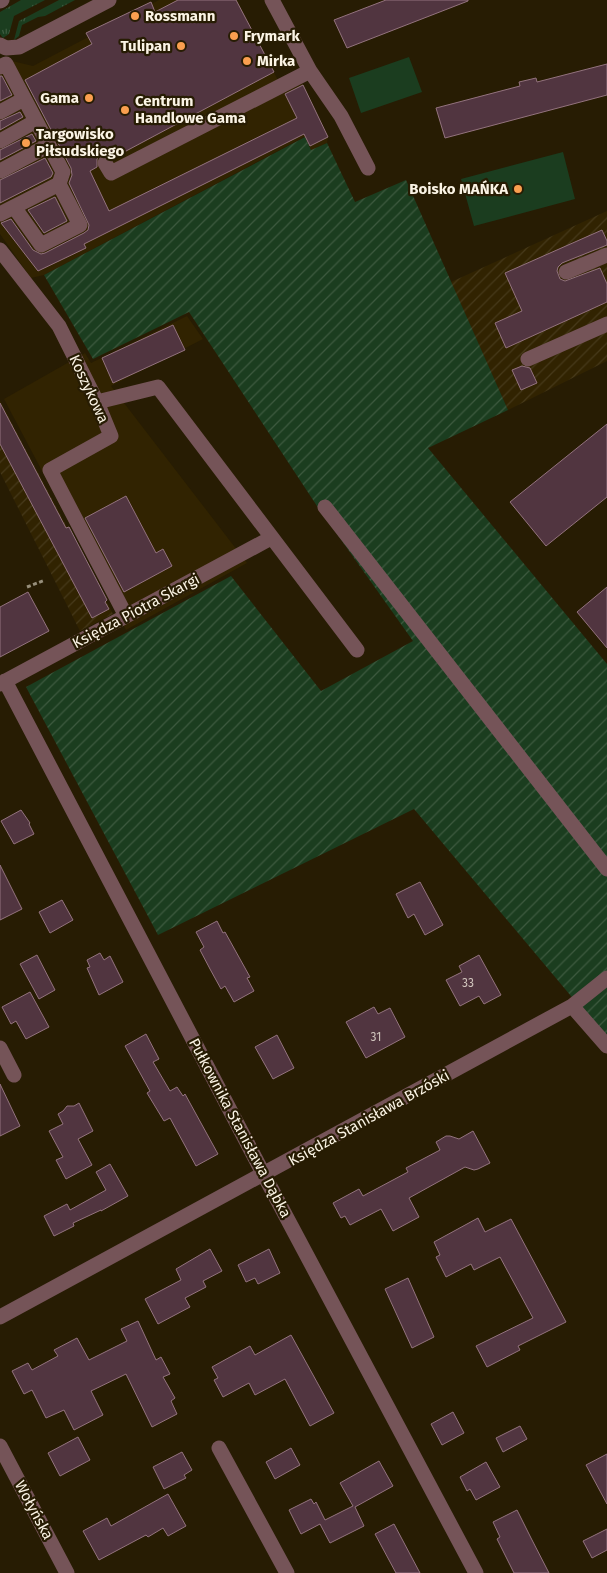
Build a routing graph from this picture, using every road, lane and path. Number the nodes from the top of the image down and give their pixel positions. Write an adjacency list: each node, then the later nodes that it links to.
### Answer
1 (109, 0): 3 (street)
2 (272, 0): 5 (street)
3 (0, 45)
4 (0, 67): 6 (street)
5 (310, 71): 11 (street); 12 (street)
6 (24, 98): 7 (street); 8 (street)
7 (0, 112)
8 (36, 122): 9 (street); 10 (street)
9 (0, 141)
10 (49, 145): 13 (street); 14 (street)
11 (105, 163)
12 (368, 168)
13 (0, 171)
14 (59, 184): 15 (street); 15 (street)
15 (4, 211)
16 (0, 250): 21 (street, Koszykowa)
17 (607, 255): 18 (street)
18 (566, 272)
19 (607, 324): 20 (street)
20 (528, 360)
21 (97, 402): 23 (street); 26 (street, Koszykowa)
22 (325, 507): 29 (street)
23 (271, 538): 26 (street, Księdza Piotra Skargi); 27 (street)
24 (45, 580): 25 (path)
25 (27, 587)
26 (126, 616): 28 (street, Księdza Piotra Skargi)
27 (356, 650)
28 (3, 683): 35 (street, Pułkownika Stanisława Dąbka)
29 (607, 869)
30 (607, 978): 31 (street, Księdza Stanisława Brzóski)
31 (572, 1006): 32 (street); 35 (street, Księdza Stanisława Brzóski)
32 (607, 1046)
33 (0, 1048): 34 (street)
34 (14, 1075)
35 (264, 1175): 36 (street, Księdza Stanisława Brzóski); 41 (street, Pułkownika Stanisława Dąbka)
36 (0, 1317)
37 (0, 1446): 39 (street, Wołyńska)
38 (219, 1448): 40 (street)
39 (67, 1573)
40 (287, 1573)
41 (476, 1573)

